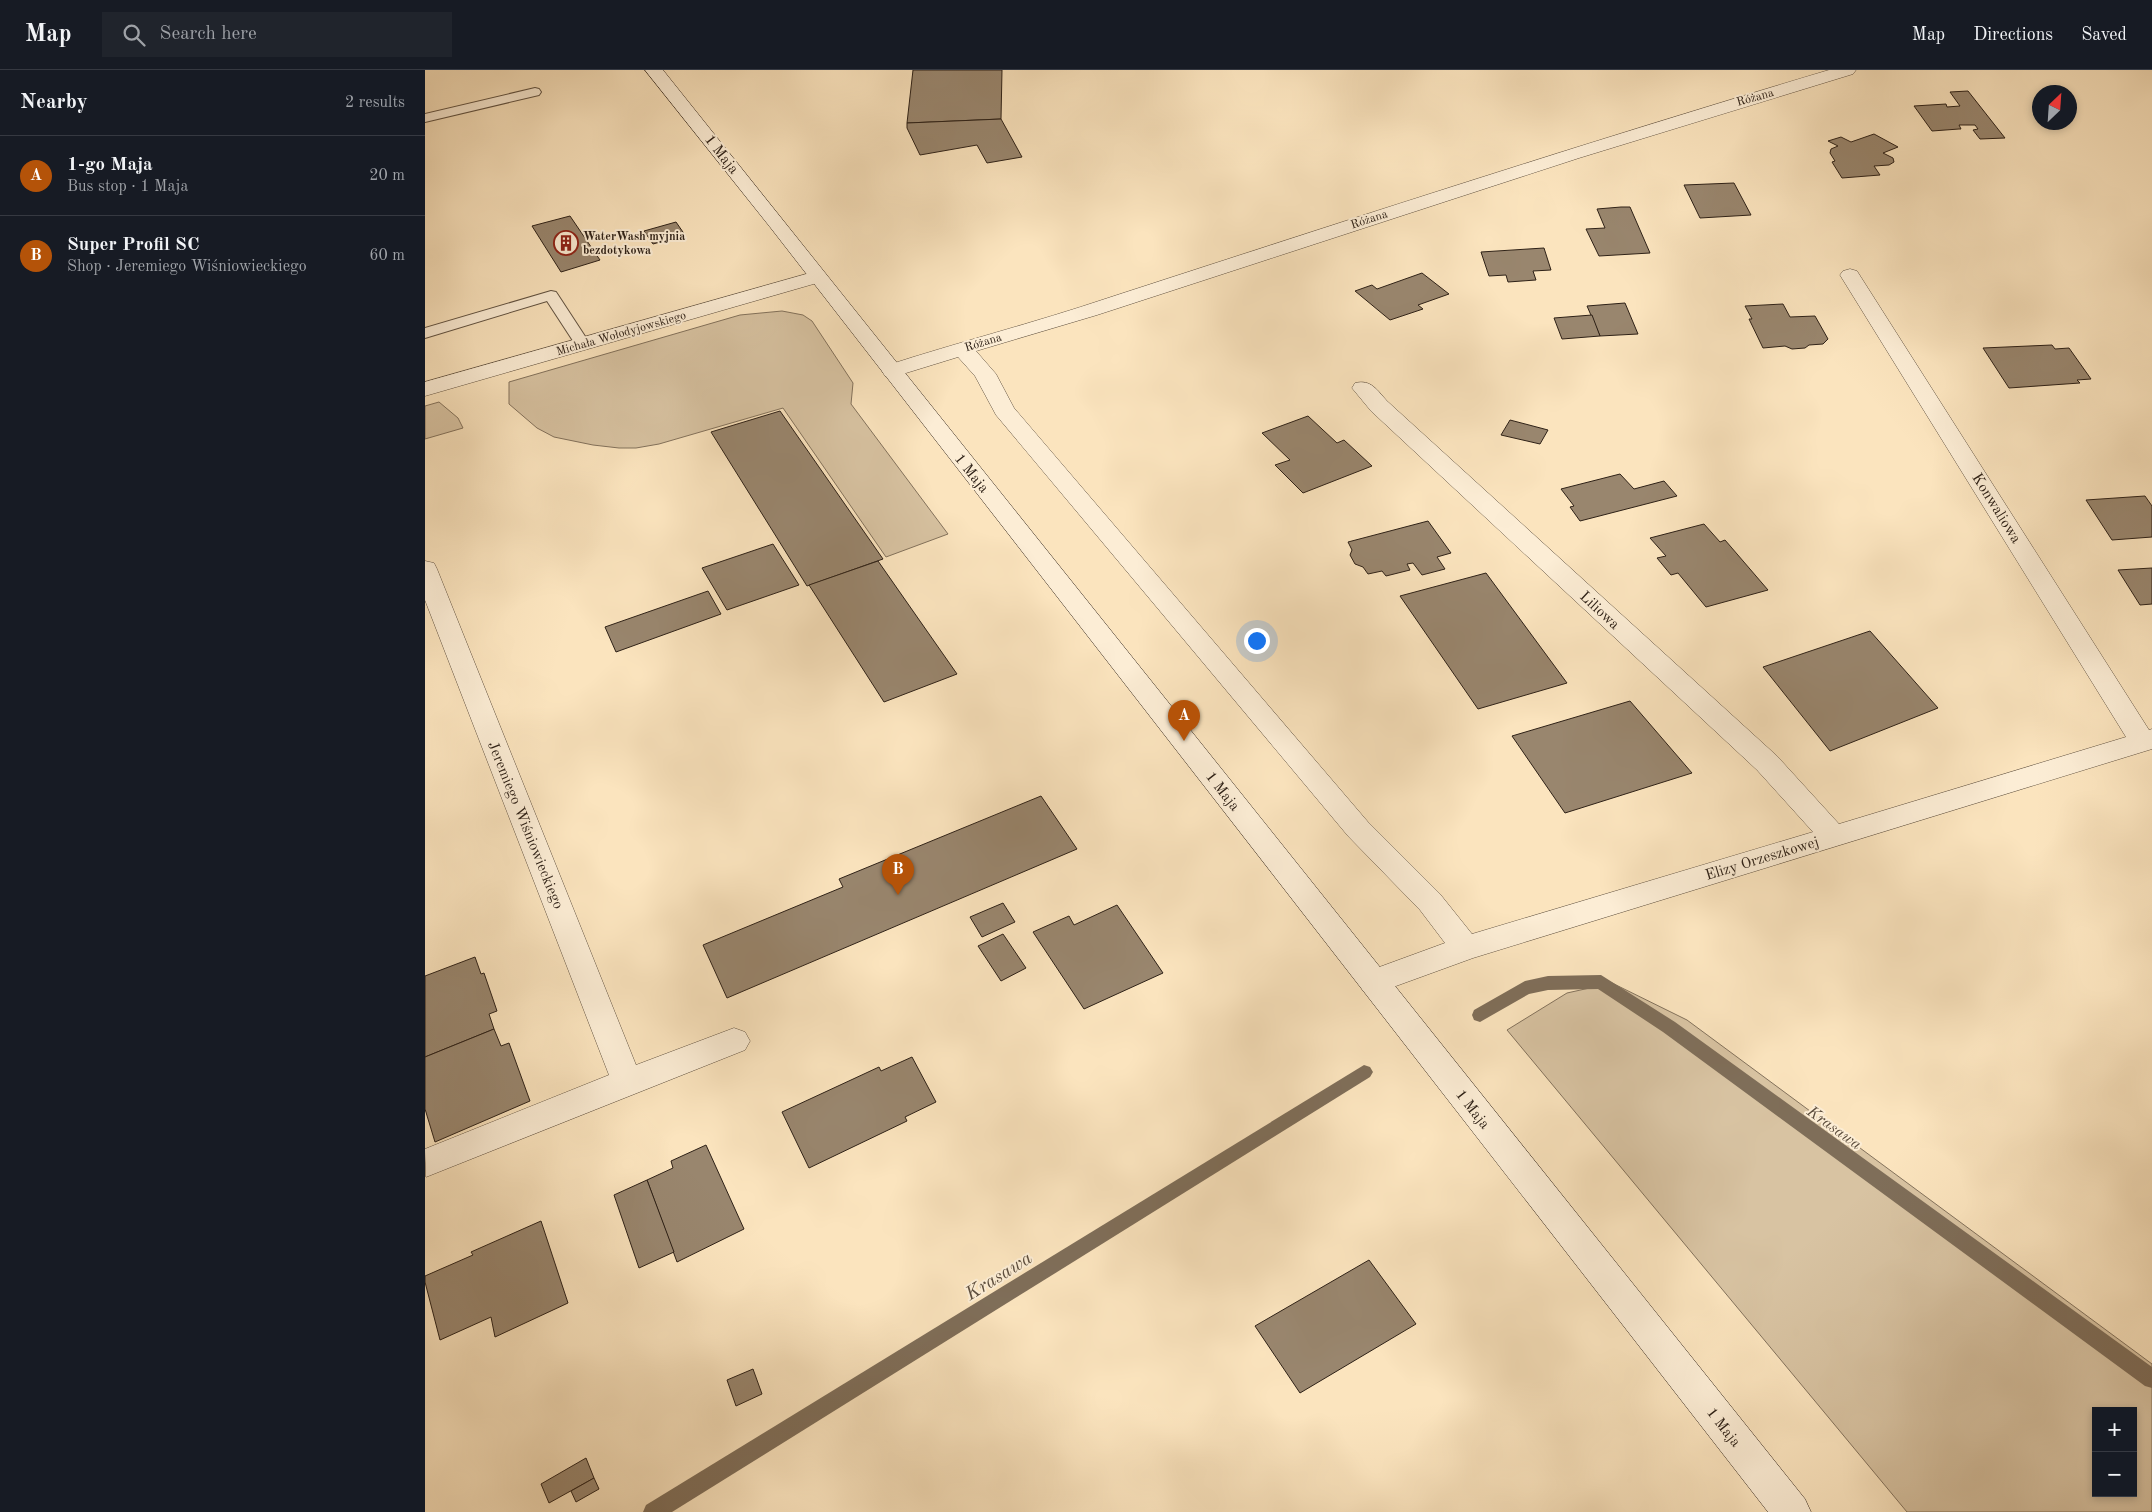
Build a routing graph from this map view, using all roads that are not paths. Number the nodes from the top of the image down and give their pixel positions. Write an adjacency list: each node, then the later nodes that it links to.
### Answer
1 (654, 70): 6 (street, 1 Maja)
2 (1847, 70): 9 (street, Różana)
3 (535, 92): 4 (lane)
4 (425, 118)
5 (1850, 275): 14 (street, Konwaliowa)
6 (817, 277): 8 (street, Michała Wołodyjowskiego); 10 (street, 1 Maja)
7 (425, 332): 8 (lane)
8 (582, 344): 12 (street, Michała Wołodyjowskiego)
9 (962, 348): 10 (street, Różana); 16 (street)
10 (893, 371): 17 (street, 1 Maja)
11 (1363, 388): 15 (street, Liliowa)
12 (425, 389)
13 (425, 569): 19 (street, Jeremiego Wiśniowieckiego)
14 (2147, 740): 15 (street, Elizy Orzeszkowej)
15 (1834, 836): 16 (street, Elizy Orzeszkowej)
16 (1466, 948): 17 (street, Elizy Orzeszkowej)
17 (1374, 982): 21 (street, 1 Maja)
18 (734, 1041): 19 (street)
19 (627, 1082): 20 (street)
20 (426, 1163)
21 (1791, 1512)

